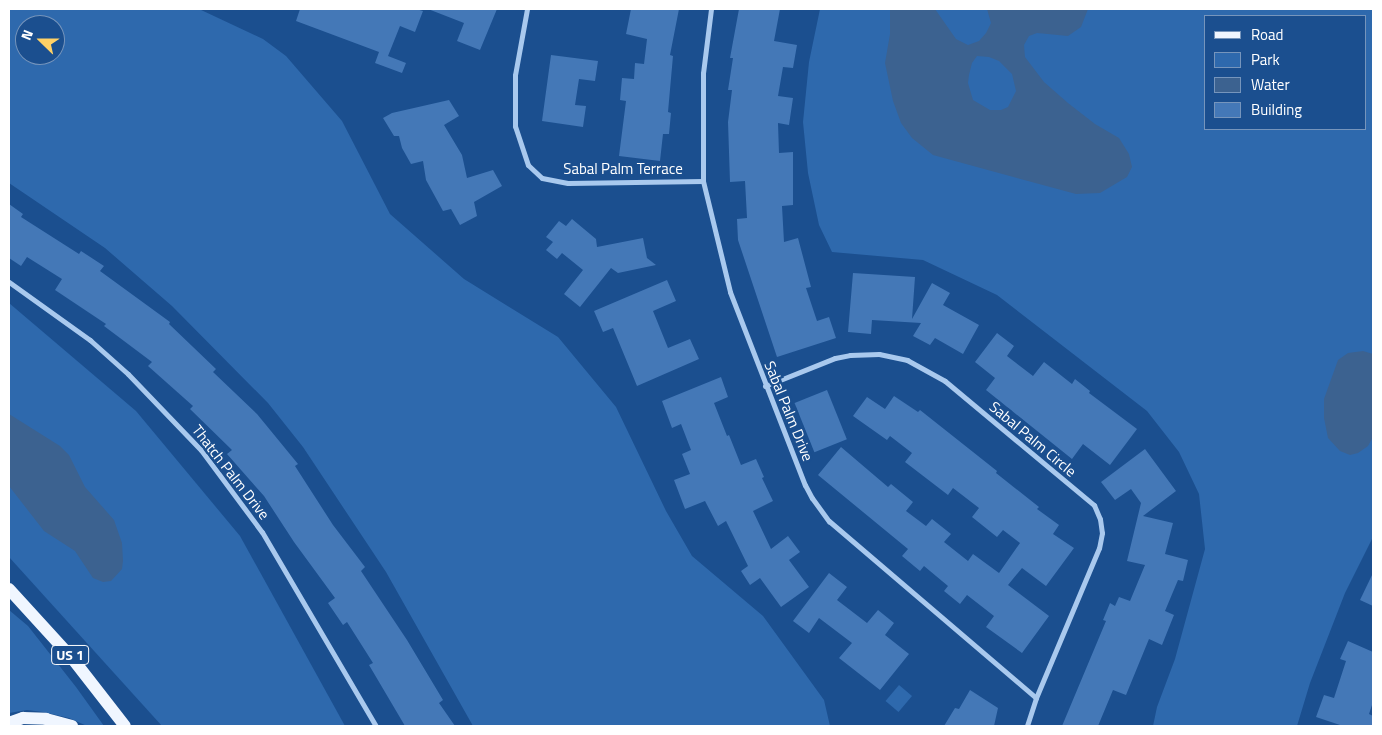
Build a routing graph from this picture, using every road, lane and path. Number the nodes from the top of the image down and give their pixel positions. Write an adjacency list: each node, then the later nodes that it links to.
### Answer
1 (527, 9): 3 (street, Sabal Palm Terrace)
2 (711, 9): 3 (street, Sabal Palm Drive)
3 (703, 181): 5 (street, Sabal Palm Drive)
4 (9, 282): 11 (street, Thatch Palm Drive)
5 (765, 386): 7 (street, Sabal Palm Drive); 7 (street, Sabal Palm Circle)
6 (10, 592): 10 (main road, US 1)
7 (1036, 698): 12 (street)
8 (9, 723): 9 (main road)
9 (72, 726)
10 (125, 726)
11 (376, 726)
12 (1027, 726)

